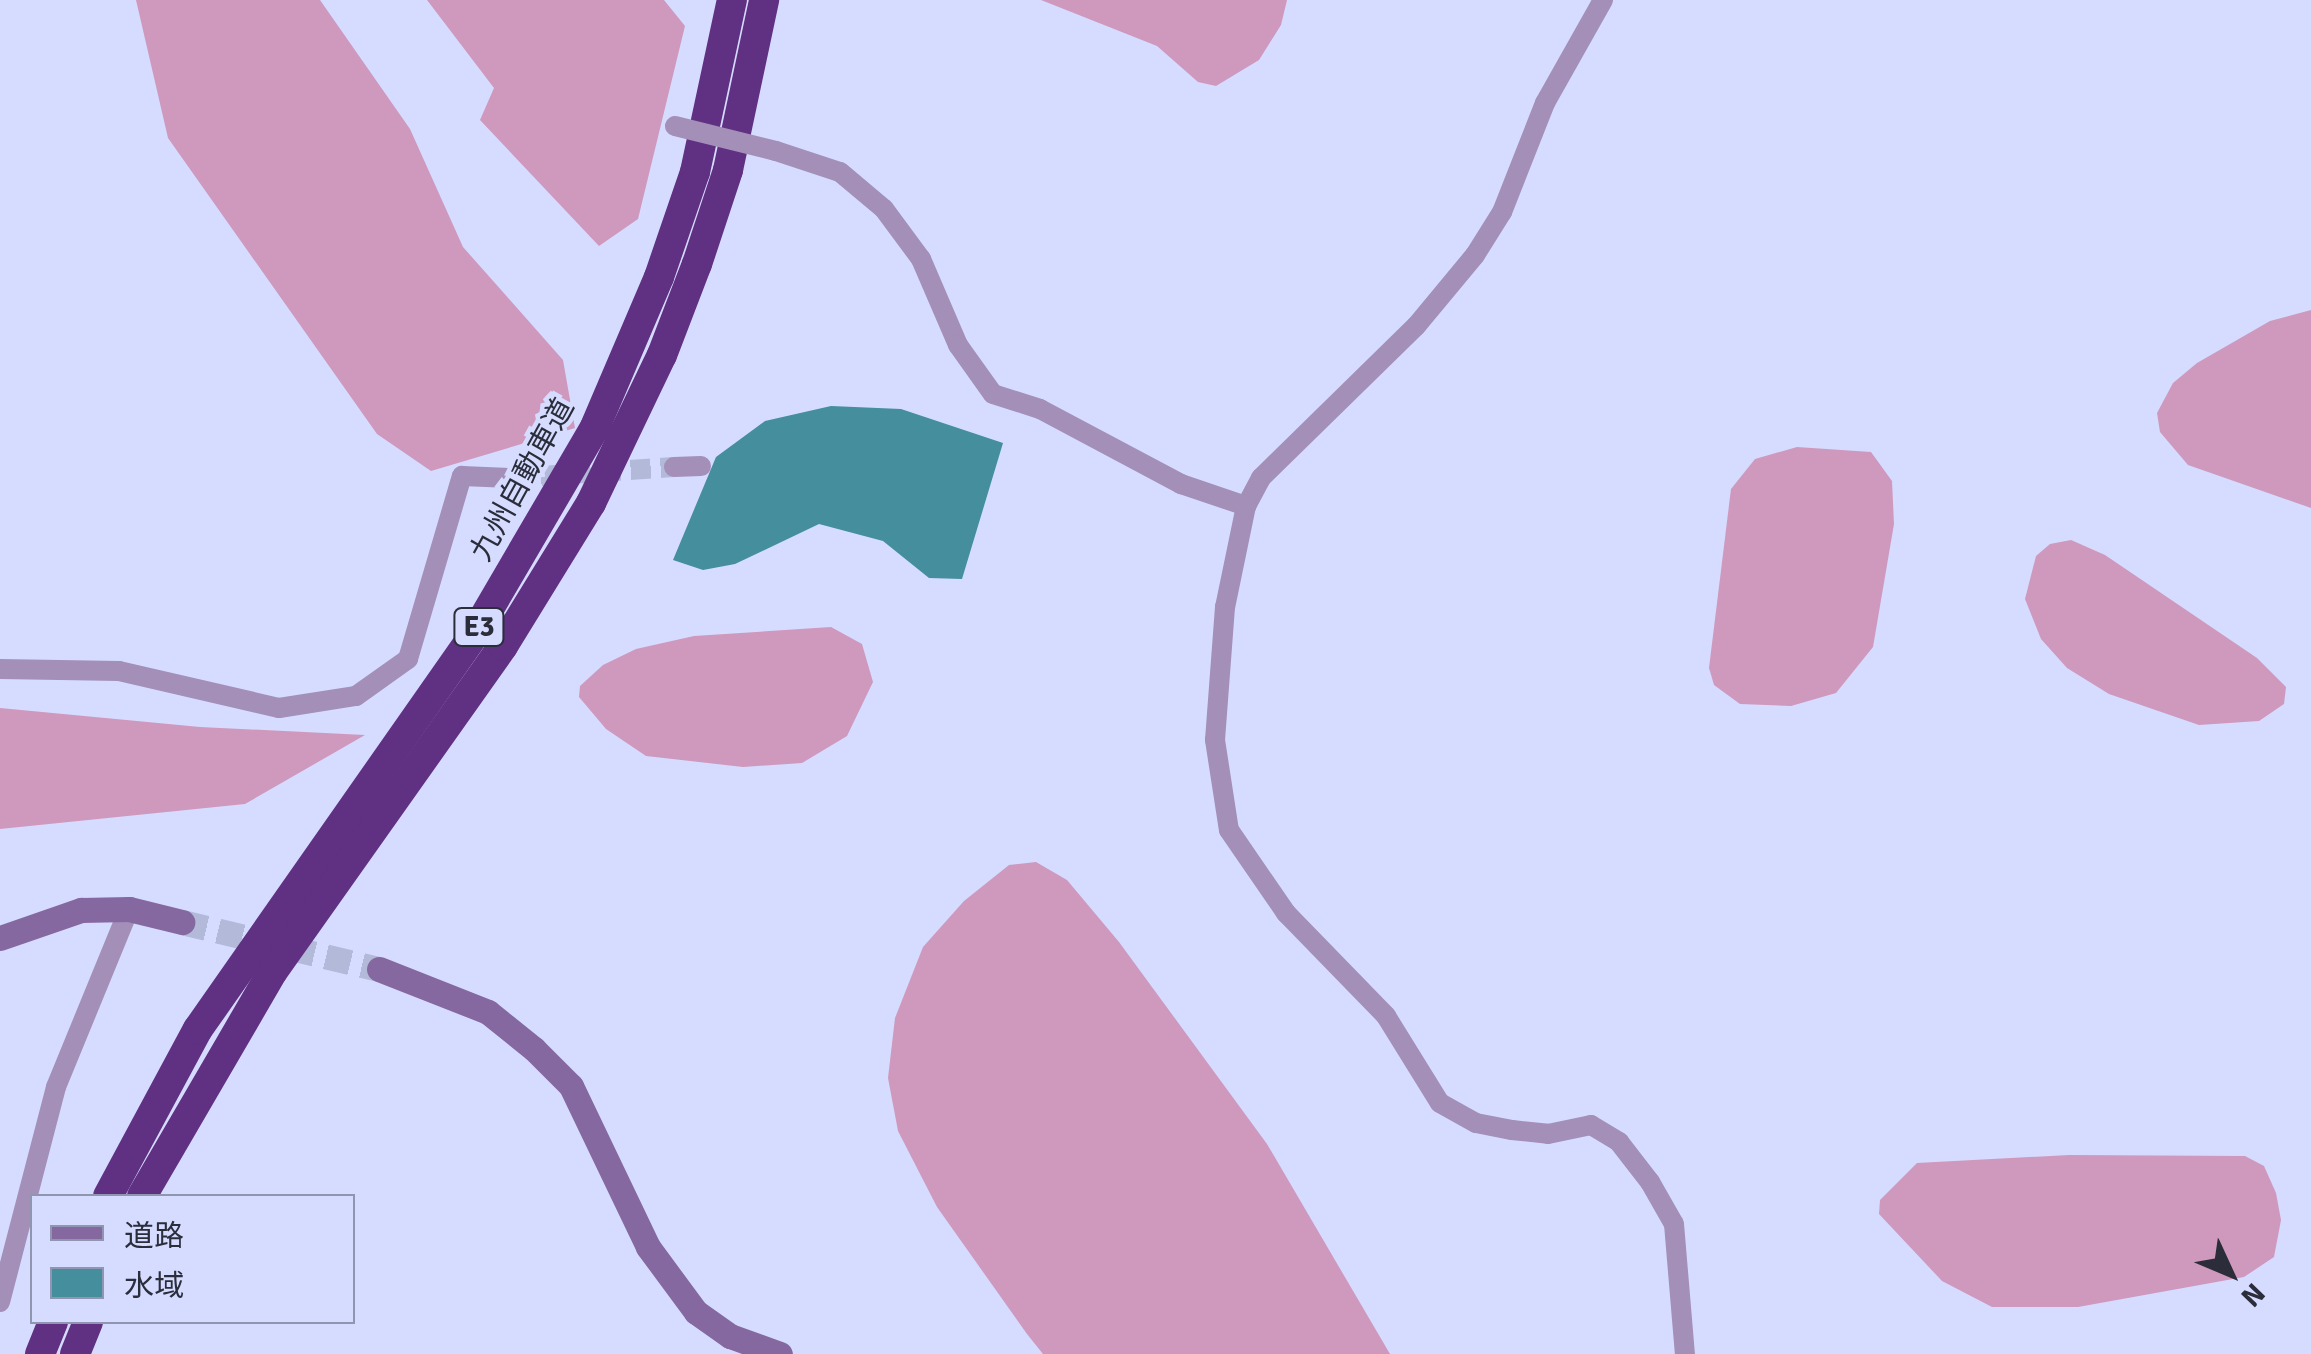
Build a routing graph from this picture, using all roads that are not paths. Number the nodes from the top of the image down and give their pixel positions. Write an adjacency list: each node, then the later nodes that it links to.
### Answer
1 (732, 0): 14 (highway, 九州自動車道 / E3)
2 (764, 0): 15 (highway, E3)
3 (1603, 0): 8 (street)
4 (675, 126): 8 (street, bridge)
5 (702, 466): 6 (street)
6 (674, 468)
7 (511, 478): 9 (street)
8 (1246, 506): 22 (street)
9 (0, 669)
10 (129, 909): 11 (street); 12 (street); 16 (street)
11 (182, 922)
12 (0, 938)
13 (379, 969): 21 (street)
14 (109, 1194)
15 (143, 1194)
16 (0, 1302)
17 (52, 1324): 19 (highway)
18 (87, 1324): 20 (highway)
19 (40, 1354)
20 (75, 1354)
21 (780, 1354)
22 (1685, 1354)

